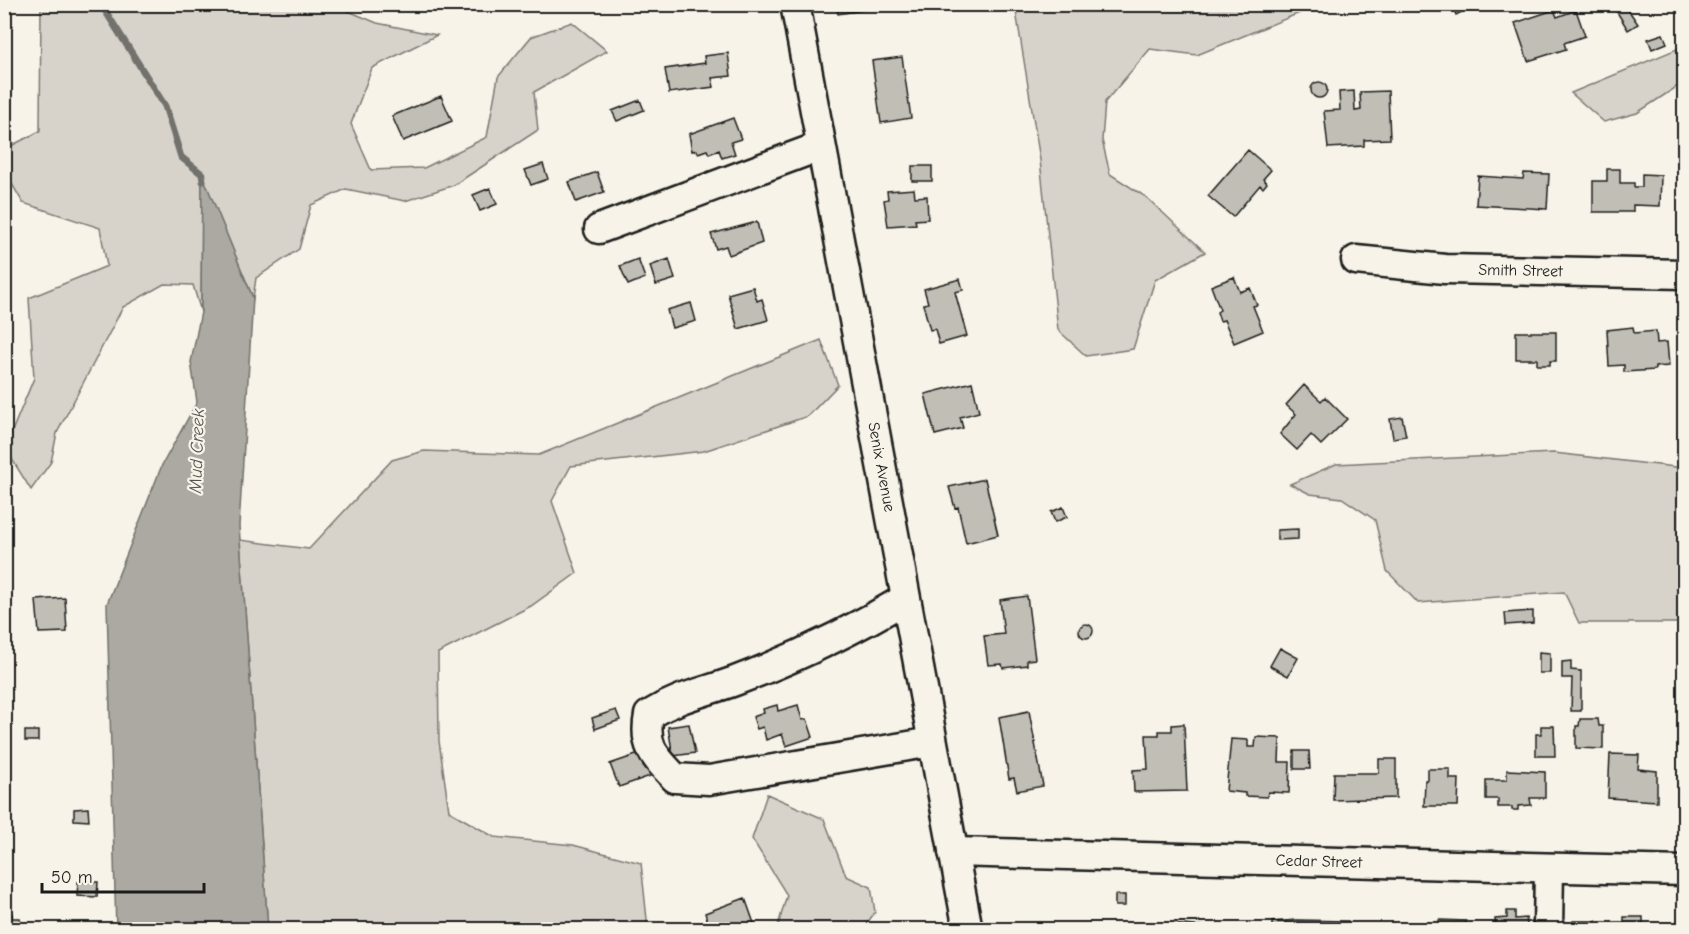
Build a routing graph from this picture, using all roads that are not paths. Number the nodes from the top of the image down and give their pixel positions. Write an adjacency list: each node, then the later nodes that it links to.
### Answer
1 (795, 4): 2 (street, Senix Avenue)
2 (821, 146): 3 (street); 6 (street, Senix Avenue)
3 (599, 228)
4 (1356, 260): 5 (street, Smith Street)
5 (1684, 274)
6 (905, 599): 7 (street, Senix Avenue); 7 (street)
7 (932, 742): 8 (street, Senix Avenue)
8 (953, 852): 9 (street, Cedar Street); 11 (street, Senix Avenue)
9 (1549, 868): 10 (street, Cedar Street); 12 (street)
10 (1684, 871)
11 (968, 930)
12 (1548, 930)

